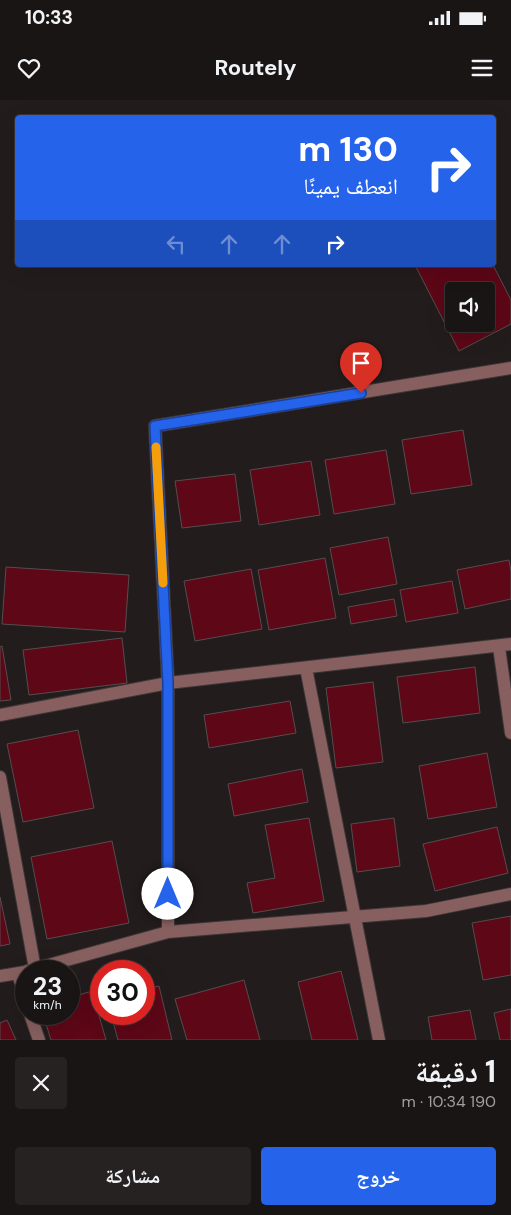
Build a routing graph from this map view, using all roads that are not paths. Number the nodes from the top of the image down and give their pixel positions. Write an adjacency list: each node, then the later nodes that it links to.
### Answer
1 (511, 368): 4 (street)
2 (505, 646): 3 (street); 6 (street)
3 (306, 668): 4 (street); 9 (street)
4 (168, 683): 5 (street); 10 (street)
5 (0, 715)
6 (511, 733)
7 (0, 777): 11 (street)
8 (511, 894): 9 (street)
9 (355, 917): 10 (street); 17 (street)
10 (168, 932): 12 (street)
11 (25, 960)
12 (67, 960)
13 (15, 973): 14 (street)
14 (0, 976)
15 (33, 1025): 16 (street)
16 (38, 1040)
17 (378, 1040)

